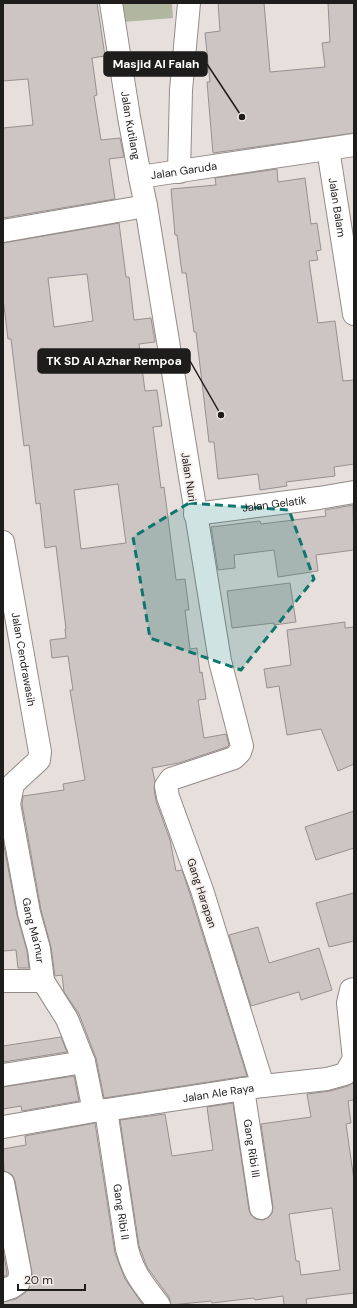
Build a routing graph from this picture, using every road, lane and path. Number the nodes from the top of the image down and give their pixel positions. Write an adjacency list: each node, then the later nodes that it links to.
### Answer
1 (111, 3): 6 (street, Jalan Kutilang)
2 (189, 3): 5 (street)
3 (354, 145): 4 (street, Jalan Garuda)
4 (328, 149): 5 (street, Jalan Garuda); 9 (street, Jalan Balam)
5 (179, 172): 6 (street, Jalan Garuda)
6 (140, 177): 7 (street, Jalan Garuda)
7 (146, 206): 8 (street); 11 (street, Jalan Nuri)
8 (3, 231)
9 (354, 314)
10 (354, 492): 11 (street, Jalan Gelatik)
11 (195, 514): 13 (street, Jalan Nuri)
12 (3, 542): 14 (street, Jalan Cendrawasih)
13 (242, 746): 21 (street, Gang Harapan)
14 (40, 752): 15 (street, Gang Ma'mur)
15 (6, 799): 17 (street, Gang Ma'mur)
16 (3, 981): 17 (street)
17 (43, 981): 19 (street, Gang Ma'mur)
18 (354, 989): 21 (street, Jalan Ale Raya)
19 (84, 1062): 20 (street); 22 (street, Gang Ma'mur)
20 (3, 1075)
21 (253, 1087): 22 (street, Jalan Ale Raya); 25 (street, Gang Ribi III)
22 (100, 1111): 23 (street, Jalan Ale Raya); 27 (street, Gang Ribi II)
23 (3, 1127)
24 (3, 1183): 26 (street)
25 (261, 1208)
26 (3, 1290)
27 (159, 1305)

